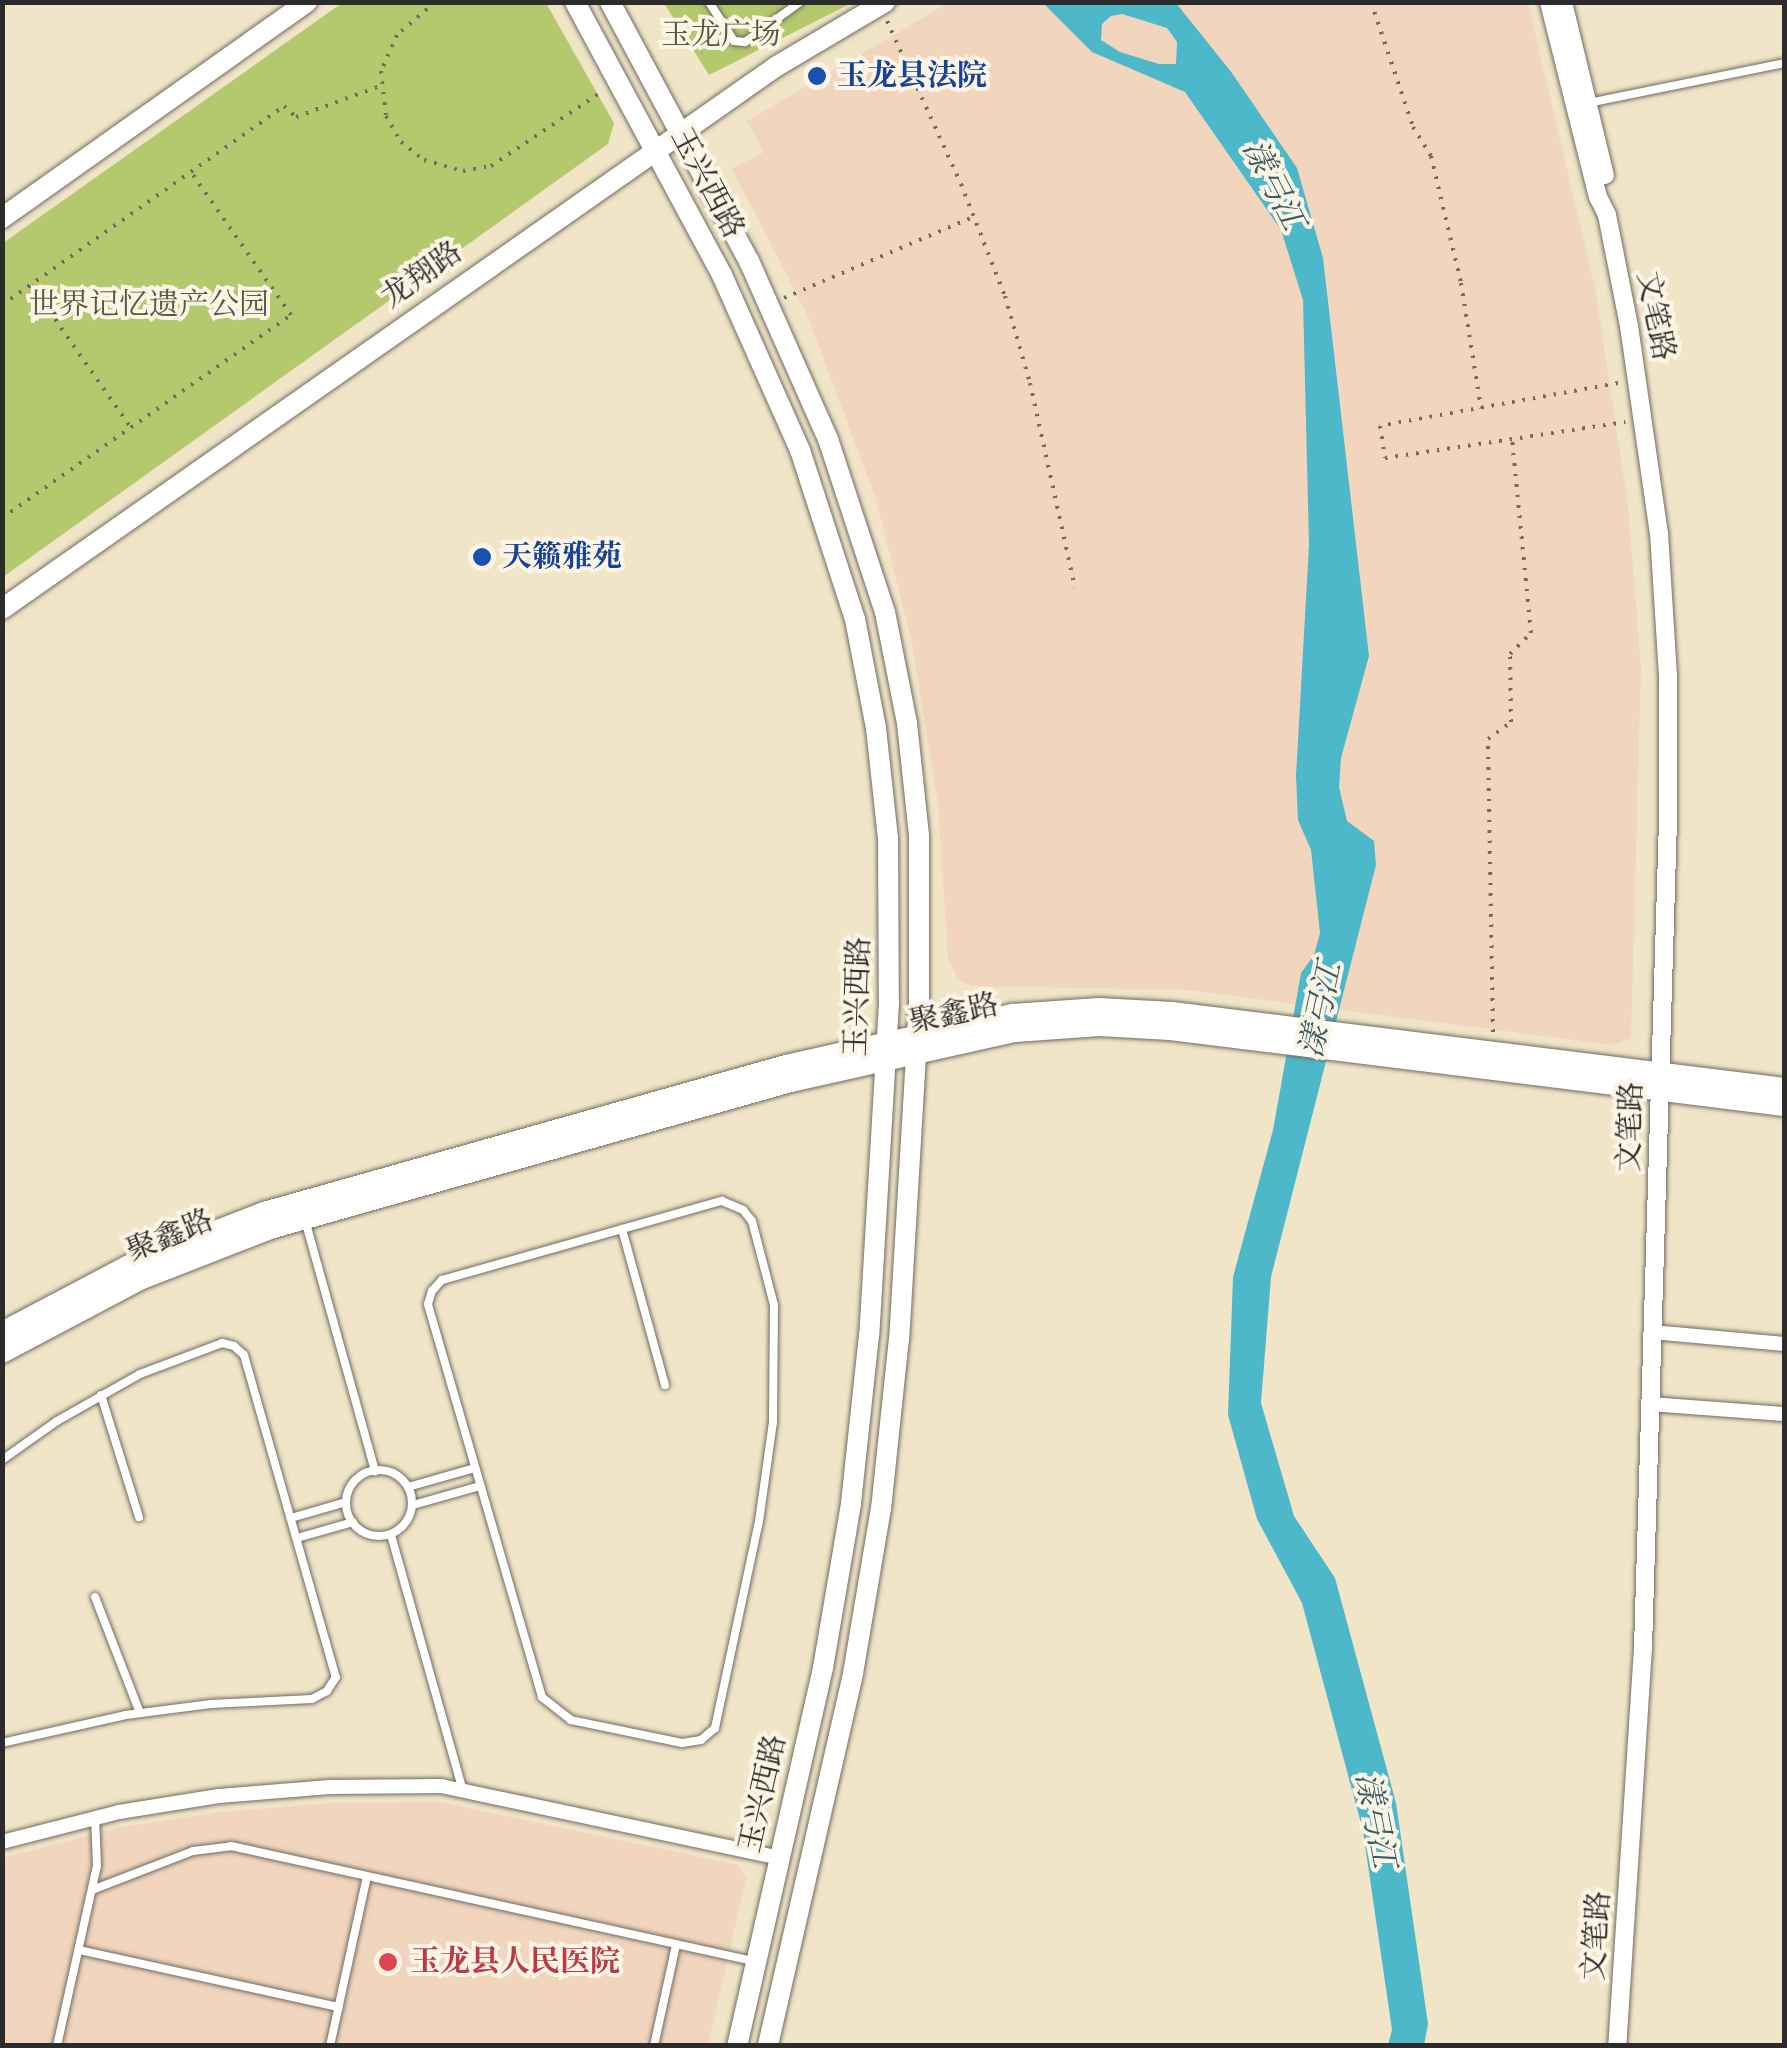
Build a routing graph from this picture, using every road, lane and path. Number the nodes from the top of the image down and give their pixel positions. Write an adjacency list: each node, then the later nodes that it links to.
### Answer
1 (307, 2): 20 (main road)
2 (435, 2): 13 (path)
3 (575, 2): 12 (main road, 玉兴西路)
4 (610, 2): 15 (main road, 玉兴西路)
5 (709, 2): 6 (lane)
6 (800, 2)
7 (1371, 2): 25 (path)
8 (1548, 2): 18 (street, 文笔路)
9 (1562, 2): 14 (street, 文笔路)
10 (883, 4): 15 (main road, 龙翔路); 19 (path)
11 (1784, 63): 14 (lane)
12 (617, 80): 13 (path); 16 (main road, 玉兴西路)
13 (380, 86): 17 (path)
14 (1588, 103): 18 (street, 文笔路)
15 (680, 133): 16 (main road, 龙翔路); 22 (main road, 玉兴西路)
16 (655, 150): 31 (main road, 龙翔路); 34 (main road, 玉兴西路)
17 (191, 172): 21 (path); 27 (path)
18 (1607, 215): 24 (street, 文笔路)
19 (974, 217): 22 (path); 30 (path)
20 (2, 218)
21 (31, 285): 23 (path); 27 (path)
22 (770, 304): 32 (main road, 玉兴西路)
23 (2, 306)
24 (1638, 379): 25 (path); 26 (street, 文笔路)
25 (1481, 408): 28 (path)
26 (1645, 420): 28 (path); 36 (street, 文笔路)
27 (131, 428): 29 (path)
28 (1512, 439): 35 (path)
29 (2, 518)
30 (1075, 588)
31 (2, 609)
32 (917, 1042): 33 (main road, 聚鑫路); 34 (main road, 聚鑫路); 78 (main road, 玉兴西路)
33 (1352, 1043): 35 (main road, 聚鑫路); 36 (main road, 聚鑫路)
34 (886, 1049): 39 (main road, 聚鑫路); 41 (main road, 聚鑫路); 67 (main road, 玉兴西路)
35 (1492, 1052): 36 (main road, 聚鑫路)
36 (1660, 1081): 37 (main road, 聚鑫路); 38 (main road, 聚鑫路); 42 (street, 文笔路)
37 (1784, 1088)
38 (1784, 1106)
39 (305, 1220): 44 (main road, 聚鑫路); 51 (lane)
40 (622, 1229): 45 (lane); 50 (lane); 53 (lane)
41 (2, 1332)
42 (1652, 1332): 43 (street); 47 (street, 文笔路)
43 (1784, 1344)
44 (2, 1354)
45 (665, 1385)
46 (100, 1395): 49 (lane); 56 (lane); 57 (lane)
47 (1650, 1404): 48 (street); 79 (street, 文笔路)
48 (1784, 1414)
49 (2, 1460)
50 (474, 1468): 52 (lane); 53 (lane)
51 (376, 1470): 52 (lane); 54 (lane)
52 (408, 1486): 55 (lane)
53 (480, 1486): 55 (lane)
54 (346, 1502): 57 (lane); 58 (lane)
55 (412, 1505): 59 (lane)
56 (138, 1518)
57 (291, 1518): 60 (lane)
58 (353, 1522): 59 (lane); 60 (lane)
59 (391, 1534): 64 (lane)
60 (297, 1538): 62 (lane)
61 (95, 1597): 62 (lane)
62 (140, 1713): 63 (lane)
63 (2, 1743)
64 (464, 1791): 65 (street); 67 (street)
65 (95, 1817): 66 (street); 69 (lane)
66 (2, 1842)
67 (780, 1858): 72 (main road, 玉兴西路)
68 (367, 1876): 69 (lane); 70 (lane); 73 (lane)
69 (92, 1890): 71 (lane)
70 (676, 1945): 72 (lane); 74 (lane)
71 (78, 1950): 73 (lane); 75 (lane)
72 (756, 1962): 77 (main road, 玉兴西路)
73 (339, 2007): 76 (lane)
74 (657, 2044)
75 (57, 2046)
76 (330, 2046)
77 (737, 2046)
78 (768, 2046)
79 (1617, 2046)

